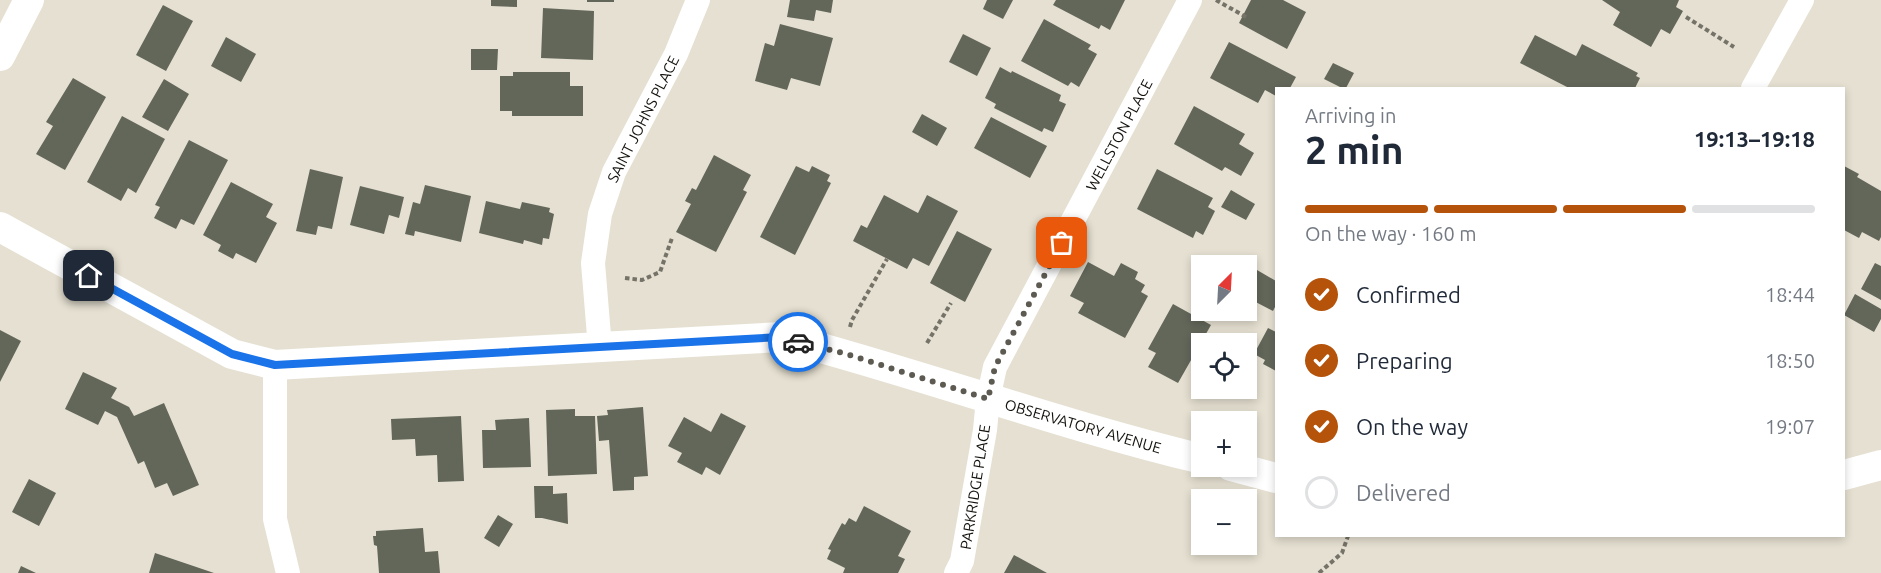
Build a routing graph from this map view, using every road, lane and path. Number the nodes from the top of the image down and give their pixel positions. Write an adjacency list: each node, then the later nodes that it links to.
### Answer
1 (29, 0): 9 (street)
2 (698, 0): 17 (street, SAINT JOHNS PLACE)
3 (1190, 0): 20 (street, WELLSTON PLACE)
4 (1216, 0): 6 (path)
5 (1802, 0): 10 (street)
6 (1246, 17)
7 (1686, 17): 8 (path)
8 (1734, 47)
9 (0, 56)
10 (1754, 87)
11 (0, 227): 19 (street, OBSERVATORY AVENUE)
12 (672, 238): 14 (path)
13 (887, 259): 18 (path)
14 (625, 278)
15 (951, 303): 16 (path)
16 (927, 343)
17 (600, 348): 18 (street, OBSERVATORY AVENUE); 19 (street, OBSERVATORY AVENUE)
18 (843, 353): 20 (street, OBSERVATORY AVENUE)
19 (275, 365): 27 (street)
20 (988, 399): 21 (street, OBSERVATORY AVENUE); 28 (street, PARKRIDGE PLACE)
21 (1191, 456)
22 (1881, 465): 24 (street)
23 (1257, 473): 25 (street)
24 (1845, 475)
25 (1275, 478)
26 (1348, 537): 29 (path)
27 (288, 573)
28 (956, 573)
29 (1319, 573)

